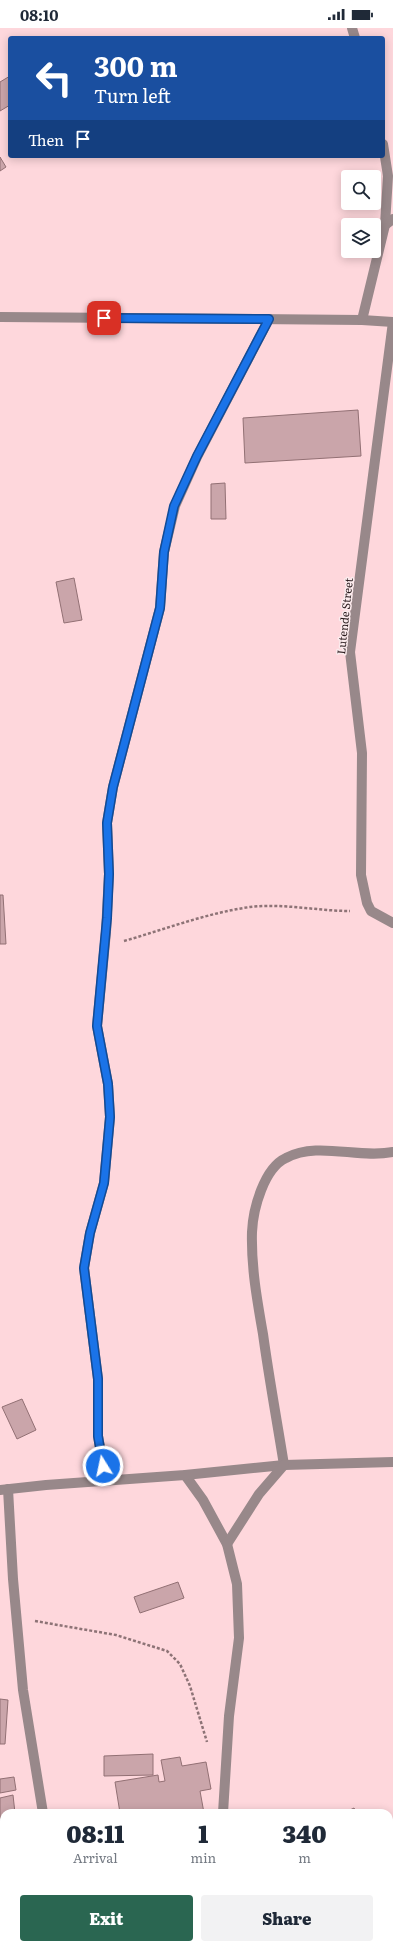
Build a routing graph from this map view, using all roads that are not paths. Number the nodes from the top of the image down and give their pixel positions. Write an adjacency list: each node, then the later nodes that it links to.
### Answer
1 (385, 157): 3 (street)
2 (393, 219): 3 (street)
3 (385, 225): 6 (street)
4 (0, 317): 5 (street)
5 (269, 319): 6 (street); 13 (street)
6 (362, 320): 7 (street)
7 (393, 322): 8 (street, Lutende Street)
8 (393, 923)
9 (393, 1152): 11 (street)
10 (393, 1462): 11 (street)
11 (284, 1465): 12 (street); 15 (street)
12 (185, 1475): 13 (street); 15 (street)
13 (106, 1481): 14 (street)
14 (4, 1490): 16 (street)
15 (227, 1544): 17 (street)
16 (42, 1809)
17 (223, 1809)

